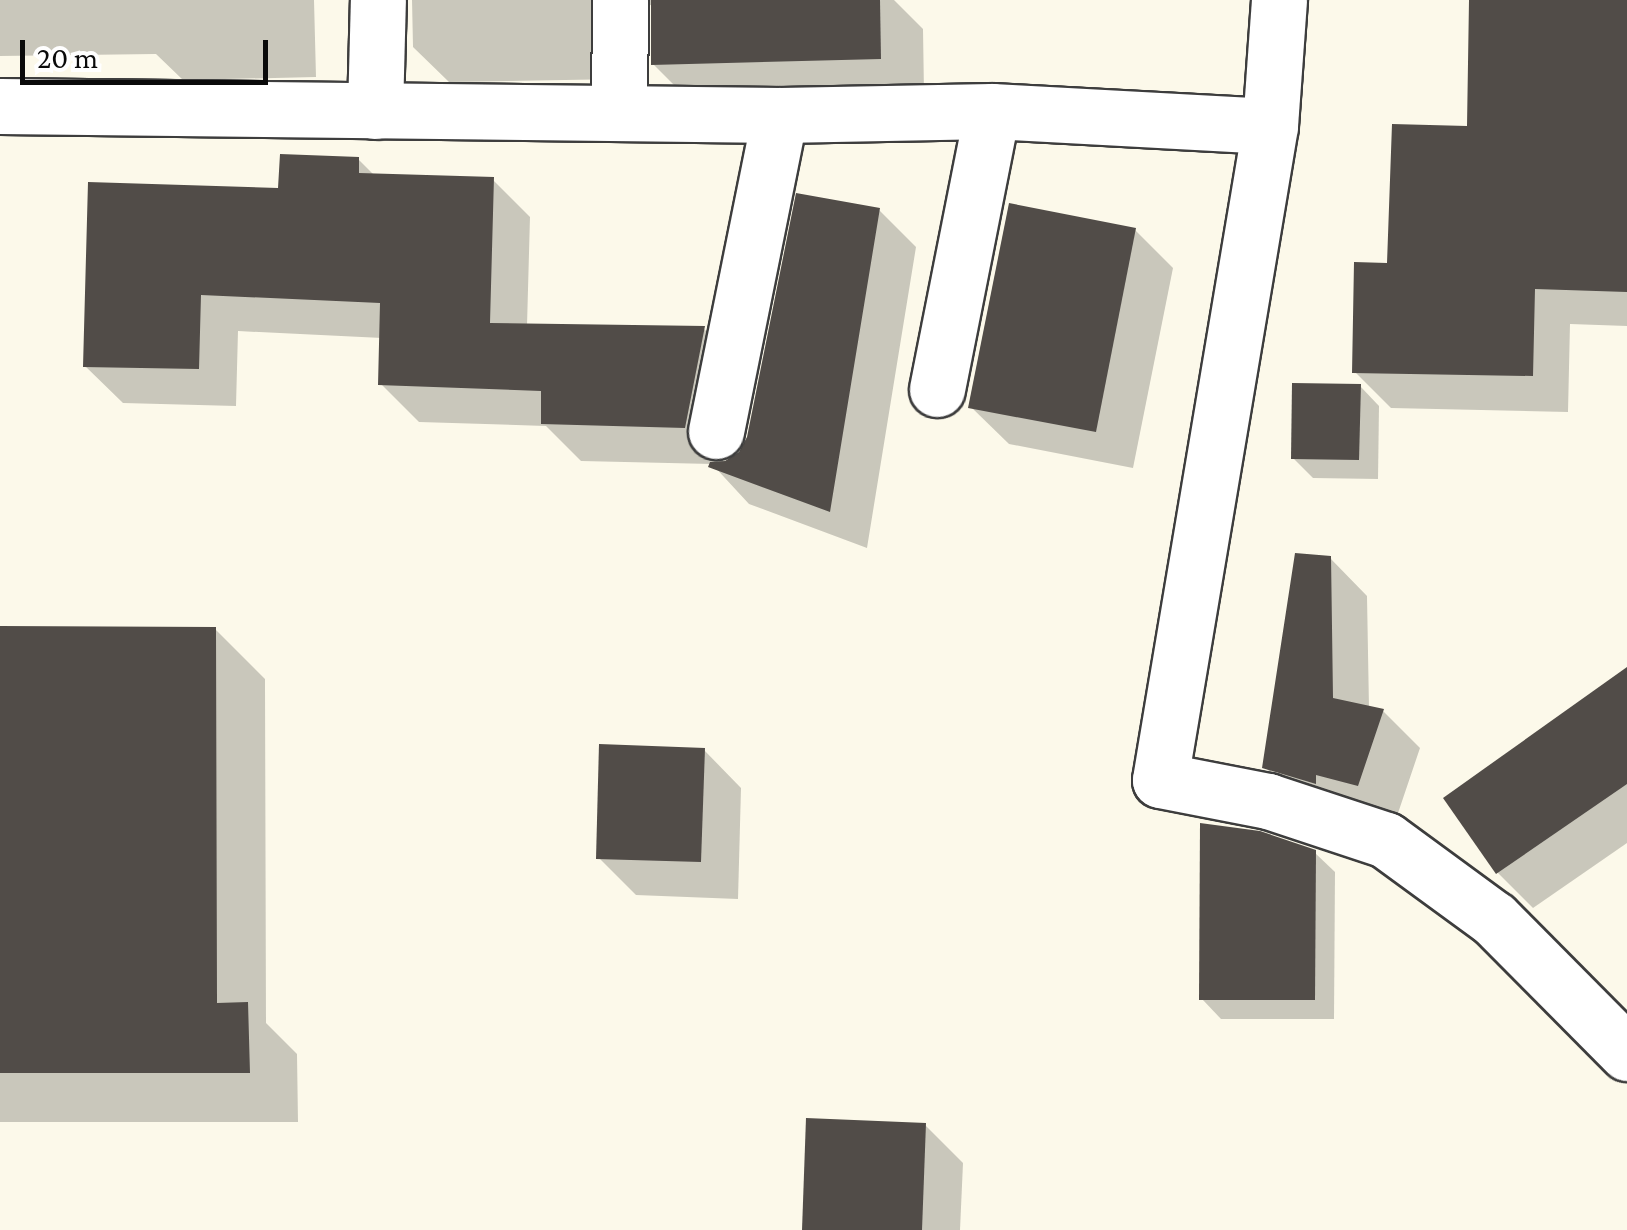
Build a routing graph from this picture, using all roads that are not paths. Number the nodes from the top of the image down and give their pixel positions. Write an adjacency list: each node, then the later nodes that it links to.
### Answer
1 (378, 0): 5 (street)
2 (620, 0): 7 (street)
3 (1279, 0): 9 (street)
4 (0, 106): 5 (street)
5 (375, 110): 7 (street)
6 (992, 111): 8 (street); 9 (street); 10 (street)
7 (618, 113): 8 (street)
8 (780, 115): 11 (street)
9 (1270, 126): 12 (street)
10 (936, 389)
11 (716, 431)
12 (1627, 1053)

